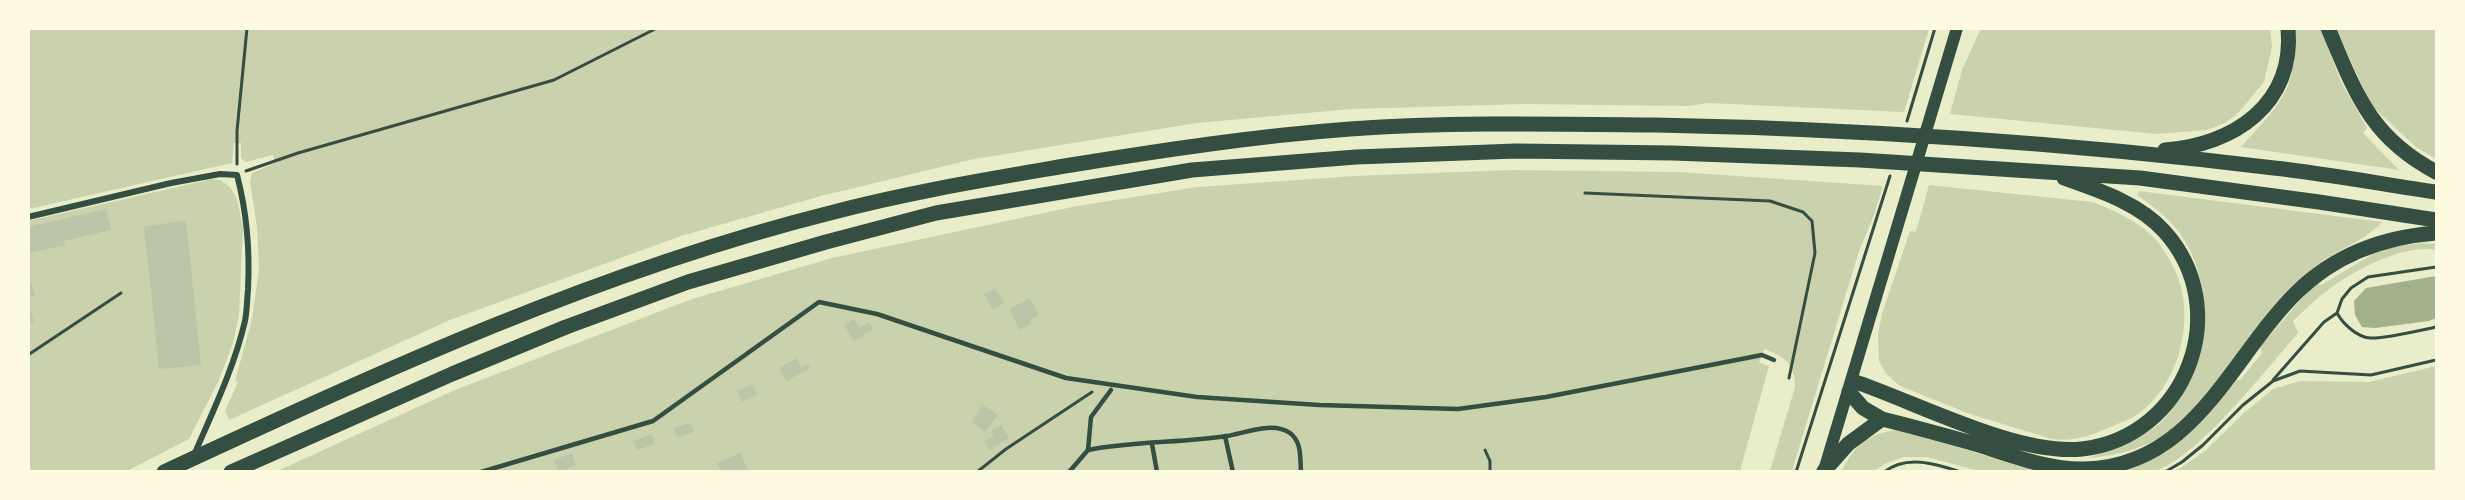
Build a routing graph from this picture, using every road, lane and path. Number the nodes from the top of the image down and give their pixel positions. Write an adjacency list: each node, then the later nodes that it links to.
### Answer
1 (247, 28): 11 (path)
2 (657, 28): 11 (path)
3 (1935, 28): 7 (path)
4 (1957, 28): 28 (main road)
5 (2288, 28): 8 (highway)
6 (2328, 28): 10 (highway)
7 (1921, 75)
8 (2129, 152): 12 (highway); 35 (highway)
9 (2047, 172): 16 (highway); 28 (highway); 37 (highway)
10 (2436, 172)
11 (237, 175): 15 (street); 36 (street)
12 (2436, 192)
13 (1585, 193): 25 (path)
14 (1877, 216): 45 (path)
15 (28, 217)
16 (2436, 220)
17 (2436, 233): 30 (highway)
18 (2436, 267): 20 (path)
19 (121, 293): 22 (path)
20 (2337, 313): 21 (path); 26 (path)
21 (2436, 327)
22 (28, 355)
23 (1774, 360): 27 (lane)
24 (2436, 360): 26 (path)
25 (1789, 378)
26 (2273, 381): 49 (path)
27 (1099, 382): 38 (lane); 39 (path)
28 (1851, 387): 30 (highway); 46 (main road)
29 (1111, 390): 33 (lane)
30 (1882, 418): 46 (highway)
31 (1225, 436): 32 (lane); 42 (lane); 43 (lane)
32 (1152, 444): 33 (lane); 41 (lane)
33 (1088, 450): 40 (lane)
34 (1485, 450): 44 (path)
35 (164, 471)
36 (186, 471)
37 (231, 471)
38 (481, 471)
39 (977, 471)
40 (1069, 471)
41 (1157, 471)
42 (1233, 471)
43 (1300, 471)
44 (1490, 471)
45 (1796, 471)
46 (1824, 471)
47 (1884, 471): 48 (path)
48 (1961, 471)
49 (2165, 471)

